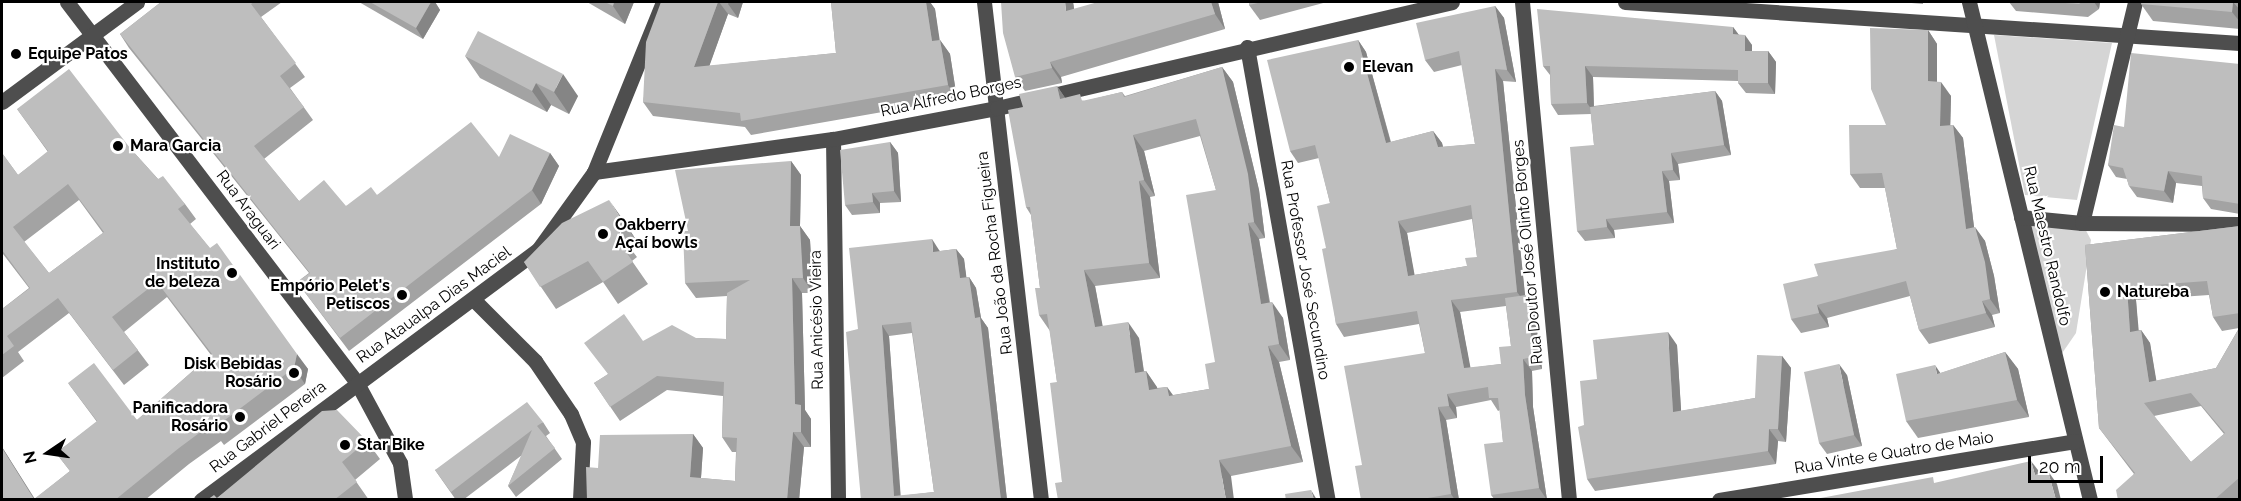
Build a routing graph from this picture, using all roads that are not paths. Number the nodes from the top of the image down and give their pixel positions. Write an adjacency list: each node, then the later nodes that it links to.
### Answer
1 (67, 2): 11 (street, Rua Araguari)
2 (137, 2): 11 (street)
3 (663, 2): 18 (street, Rua Ataualpa Dias Maciel)
4 (984, 2): 16 (street, Rua João da Rocha Figueira)
5 (1452, 2): 14 (street, Rua Alfredo Borges)
6 (1522, 2): 31 (street, Rua Doutor José Olinto Borges)
7 (1625, 2): 10 (street)
8 (1969, 2): 10 (street, Rua Maestro Randolfo)
9 (2135, 2): 12 (street)
10 (1975, 25): 12 (street); 19 (street, Rua Maestro Randolfo)
11 (92, 34): 15 (street); 23 (street, Rua Araguari)
12 (2127, 36): 13 (street); 20 (street)
13 (2240, 43)
14 (1246, 46): 16 (street, Rua Alfredo Borges); 30 (street, Rua Professor José Secundino)
15 (2, 102)
16 (997, 108): 17 (street, Rua Alfredo Borges); 29 (street, Rua João da Rocha Figueira)
17 (833, 139): 18 (street, Rua Alfredo Borges); 28 (street, Rua Anicésio Vieira)
18 (594, 172): 22 (street, Rua Ataualpa Dias Maciel)
19 (2021, 217): 20 (street); 24 (street, Rua Maestro Randolfo)
20 (2082, 223): 21 (street)
21 (2240, 224)
22 (476, 301): 23 (street, Rua Ataualpa Dias Maciel); 27 (street)
23 (357, 383): 25 (street, Rua Gabriel Pereira); 26 (street, Rua Araguari)
24 (2075, 441): 32 (street, Rua Vinte e Quatro de Maio); 33 (street, Rua Maestro Randolfo)
25 (201, 500)
26 (405, 500)
27 (580, 500)
28 (838, 500)
29 (1041, 500)
30 (1328, 500)
31 (1569, 500)
32 (1719, 500)
33 (2090, 500)

